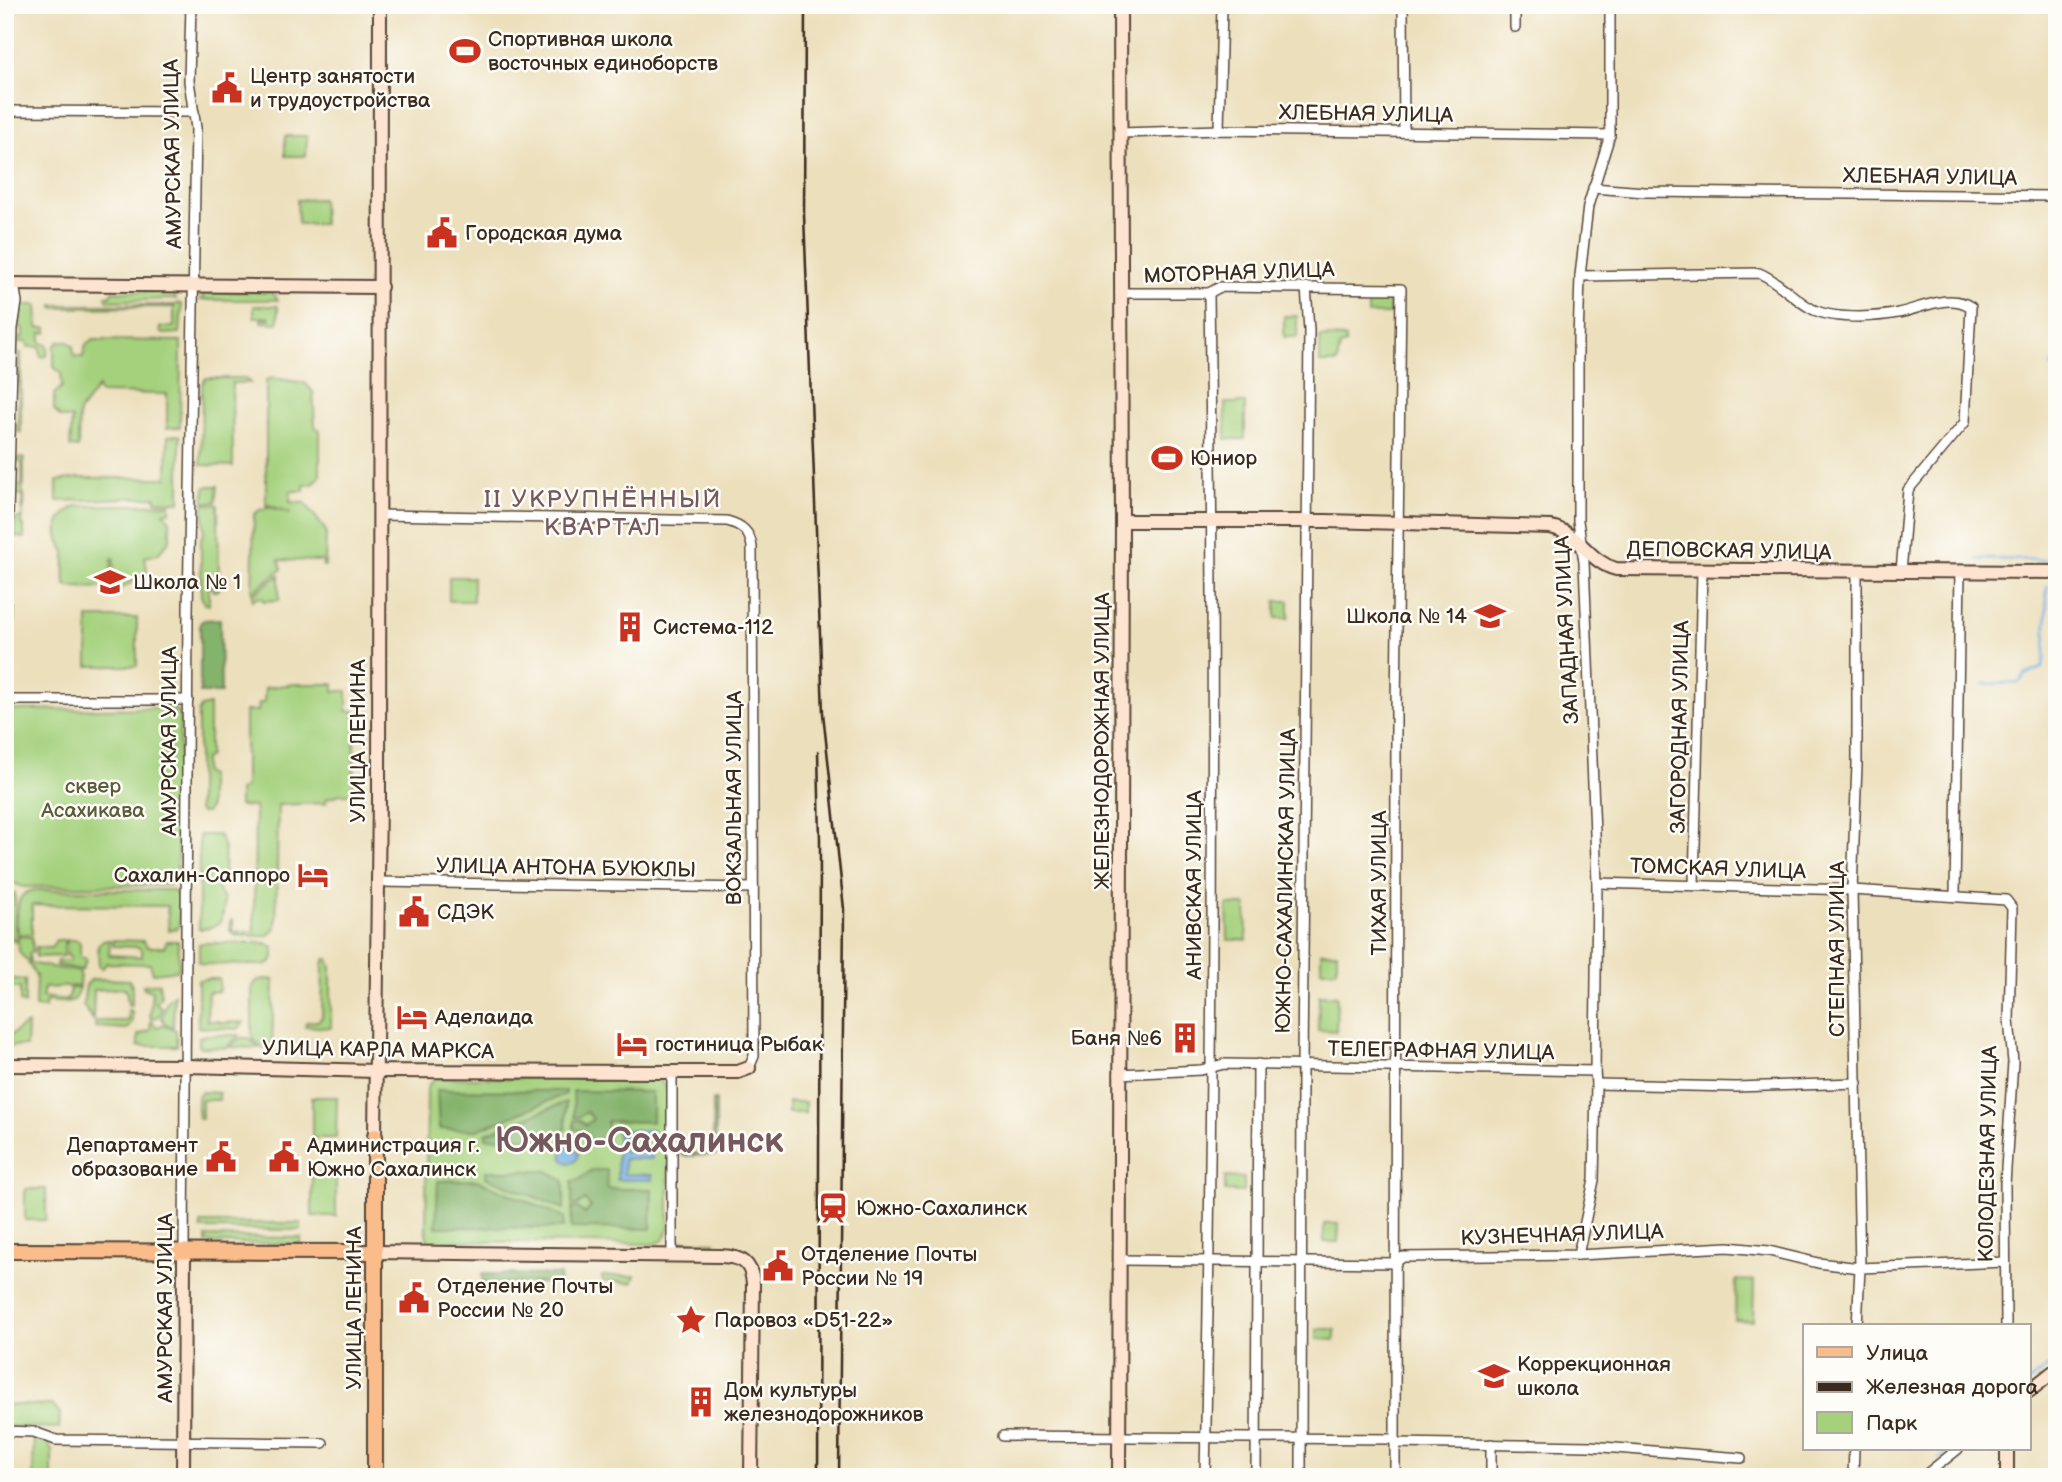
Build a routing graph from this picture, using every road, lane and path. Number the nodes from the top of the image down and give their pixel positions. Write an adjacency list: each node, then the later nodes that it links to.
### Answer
1 (191, 5): 10 (street, АМУРСКАЯ УЛИЦА)
2 (380, 5): 21 (street, УЛИЦА ЛЕНИНА)
3 (1120, 5): 13 (street, ЖЕЛЕЗНОДОРОЖНАЯ УЛИЦА)
4 (1222, 5): 11 (street)
5 (1403, 5): 12 (street)
6 (1516, 5): 8 (street)
7 (1610, 5): 14 (street, ЗАПАДНАЯ УЛИЦА)
8 (1515, 27)
9 (5, 111): 10 (street)
10 (194, 112): 19 (street, АМУРСКАЯ УЛИЦА)
11 (1219, 130): 12 (street, ХЛЕБНАЯ УЛИЦА); 13 (street, ХЛЕБНАЯ УЛИЦА)
12 (1404, 132): 14 (street, ХЛЕБНАЯ УЛИЦА)
13 (1121, 133): 23 (street, ЖЕЛЕЗНОДОРОЖНАЯ УЛИЦА)
14 (1610, 135): 15 (street, ЗАПАДНАЯ УЛИЦА)
15 (1593, 188): 16 (street, ХЛЕБНАЯ УЛИЦА); 17 (street, ЗАПАДНАЯ УЛИЦА)
16 (2057, 196)
17 (1580, 276): 30 (street, ЗАПАДНАЯ УЛИЦА); 34 (street)
18 (9, 284): 19 (street); 36 (street)
19 (193, 286): 21 (street); 38 (street, АМУРСКАЯ УЛИЦА)
20 (1306, 286): 22 (street, МОТОРНАЯ УЛИЦА); 24 (street, МОТОРНАЯ УЛИЦА); 27 (street, ЮЖНО-САХАЛИНСКАЯ УЛИЦА)
21 (381, 287): 25 (street, УЛИЦА ЛЕНИНА)
22 (1401, 289): 29 (street, ТИХАЯ УЛИЦА)
23 (1120, 293): 24 (street, МОТОРНАЯ УЛИЦА); 26 (street, ЖЕЛЕЗНОДОРОЖНАЯ УЛИЦА)
24 (1209, 293): 28 (street, АНИВСКАЯ УЛИЦА)
25 (380, 515): 39 (street, УЛИЦА ЛЕНИНА); 42 (street, ВОКЗАЛЬНАЯ УЛИЦА)
26 (1122, 521): 28 (street, ДЕПОВСКАЯ УЛИЦА); 56 (street, ЖЕЛЕЗНОДОРОЖНАЯ УЛИЦА)
27 (1306, 521): 28 (street, ДЕПОВСКАЯ УЛИЦА); 29 (street, ДЕПОВСКАЯ УЛИЦА); 48 (street, ЮЖНО-САХАЛИНСКАЯ УЛИЦА)
28 (1212, 522): 50 (street, АНИВСКАЯ УЛИЦА)
29 (1398, 524): 30 (street, ДЕПОВСКАЯ УЛИЦА); 52 (street, ТИХАЯ УЛИЦА)
30 (1580, 542): 31 (street, ДЕПОВСКАЯ УЛИЦА); 40 (street, ЗАПАДНАЯ УЛИЦА)
31 (1702, 571): 33 (street, ДЕПОВСКАЯ УЛИЦА); 41 (street, ЗАГОРОДНАЯ УЛИЦА)
32 (1960, 571): 34 (street, ДЕПОВСКАЯ УЛИЦА); 35 (street, ДЕПОВСКАЯ УЛИЦА); 44 (street)
33 (1857, 572): 34 (street, ДЕПОВСКАЯ УЛИЦА); 43 (street, СТЕПНАЯ УЛИЦА)
34 (1900, 572)
35 (2057, 572)
36 (5, 625)
37 (5, 700): 38 (street)
38 (188, 700): 49 (street, АМУРСКАЯ УЛИЦА)
39 (379, 883): 42 (street, УЛИЦА АНТОНА БУЮКЛЫ); 53 (street, УЛИЦА ЛЕНИНА)
40 (1597, 883): 41 (street, ТОМСКАЯ УЛИЦА); 54 (street, ЗАПАДНАЯ УЛИЦА)
41 (1694, 885): 43 (street, ТОМСКАЯ УЛИЦА)
42 (753, 888): 51 (street, ВОКЗАЛЬНАЯ УЛИЦА)
43 (1852, 890): 44 (street, ТОМСКАЯ УЛИЦА); 58 (street, СТЕПНАЯ УЛИЦА)
44 (1955, 895): 45 (street, ТОМСКАЯ УЛИЦА)
45 (2006, 900): 68 (street, КОЛОДЕЗНАЯ УЛИЦА)
46 (1258, 1064): 48 (street, ТЕЛЕГРАФНАЯ УЛИЦА); 50 (street, ТЕЛЕГРАФНАЯ УЛИЦА); 67 (street)
47 (5, 1065): 49 (street, УЛИЦА КАРЛА МАРКСА)
48 (1302, 1065): 52 (street, ТЕЛЕГРАФНАЯ УЛИЦА); 69 (street, ЮЖНО-САХАЛИНСКАЯ УЛИЦА)
49 (187, 1066): 53 (street, УЛИЦА КАРЛА МАРКСА); 61 (street, АМУРСКАЯ УЛИЦА)
50 (1212, 1066): 56 (street, ТЕЛЕГРАФНАЯ УЛИЦА); 66 (street, АНИВСКАЯ УЛИЦА)
51 (749, 1068): 55 (street, УЛИЦА КАРЛА МАРКСА)
52 (1396, 1069): 54 (street, ТЕЛЕГРАФНАЯ УЛИЦА); 70 (street, ТИХАЯ УЛИЦА)
53 (376, 1071): 55 (street, УЛИЦА КАРЛА МАРКСА); 59 (street, УЛИЦА ЛЕНИНА)
54 (1595, 1071): 57 (street, ЗАПАДНАЯ УЛИЦА)
55 (672, 1072): 64 (street)
56 (1119, 1074): 65 (street, ЖЕЛЕЗНОДОРОЖНАЯ УЛИЦА)
57 (1597, 1083): 58 (street); 63 (street, ЗАПАДНАЯ УЛИЦА)
58 (1857, 1083): 71 (street, СТЕПНАЯ УЛИЦА)
59 (375, 1136): 62 (main road, УЛИЦА ЛЕНИНА)
60 (5, 1251): 61 (main road)
61 (184, 1252): 62 (main road); 83 (street, АМУРСКАЯ УЛИЦА)
62 (374, 1252): 64 (street); 92 (main road, УЛИЦА ЛЕНИНА)
63 (1578, 1255): 70 (street, КУЗНЕЧНАЯ УЛИЦА); 71 (street, КУЗНЕЧНАЯ УЛИЦА)
64 (672, 1256): 93 (street)
65 (1121, 1260): 66 (street, КУЗНЕЧНАЯ УЛИЦА); 81 (street, ЖЕЛЕЗНОДОРОЖНАЯ УЛИЦА)
66 (1210, 1260): 67 (street, КУЗНЕЧНАЯ УЛИЦА); 79 (street, АНИВСКАЯ УЛИЦА)
67 (1257, 1262): 69 (street, КУЗНЕЧНАЯ УЛИЦА); 82 (street)
68 (2005, 1262): 71 (street, КУЗНЕЧНАЯ УЛИЦА); 73 (street, КОЛОДЕЗНАЯ УЛИЦА)
69 (1301, 1263): 70 (street, КУЗНЕЧНАЯ УЛИЦА); 80 (street, ЮЖНО-САХАЛИНСКАЯ УЛИЦА)
70 (1395, 1263): 84 (street, ТИХАЯ УЛИЦА)
71 (1860, 1268): 72 (street, СТЕПНАЯ УЛИЦА)
72 (1857, 1324)
73 (2006, 1324)
74 (2057, 1369): 75 (street)
75 (2051, 1379): 76 (street)
76 (2030, 1390)
77 (5, 1431): 83 (street)
78 (1003, 1436): 81 (street)
79 (1206, 1437): 81 (street); 82 (street); 95 (street, АНИВСКАЯ УЛИЦА)
80 (1301, 1437): 82 (street); 84 (street); 97 (street, ЮЖНО-САХАЛИНСКАЯ УЛИЦА)
81 (1119, 1438): 94 (street, ЖЕЛЕЗНОДОРОЖНАЯ УЛИЦА)
82 (1256, 1438): 96 (street)
83 (183, 1440): 85 (street); 91 (street, АМУРСКАЯ УЛИЦА)
84 (1394, 1441): 86 (street); 98 (street, ТИХАЯ УЛИЦА)
85 (323, 1443)
86 (1491, 1444): 90 (street); 99 (street)
87 (1854, 1450): 100 (street)
88 (1957, 1450): 101 (street)
89 (2007, 1450): 102 (street)
90 (1741, 1458)
91 (183, 1477)
92 (374, 1477)
93 (751, 1477)
94 (1119, 1477)
95 (1205, 1477)
96 (1256, 1477)
97 (1301, 1477)
98 (1395, 1477)
99 (1491, 1477)
100 (1853, 1477)
101 (1923, 1477)
102 (2007, 1477)

